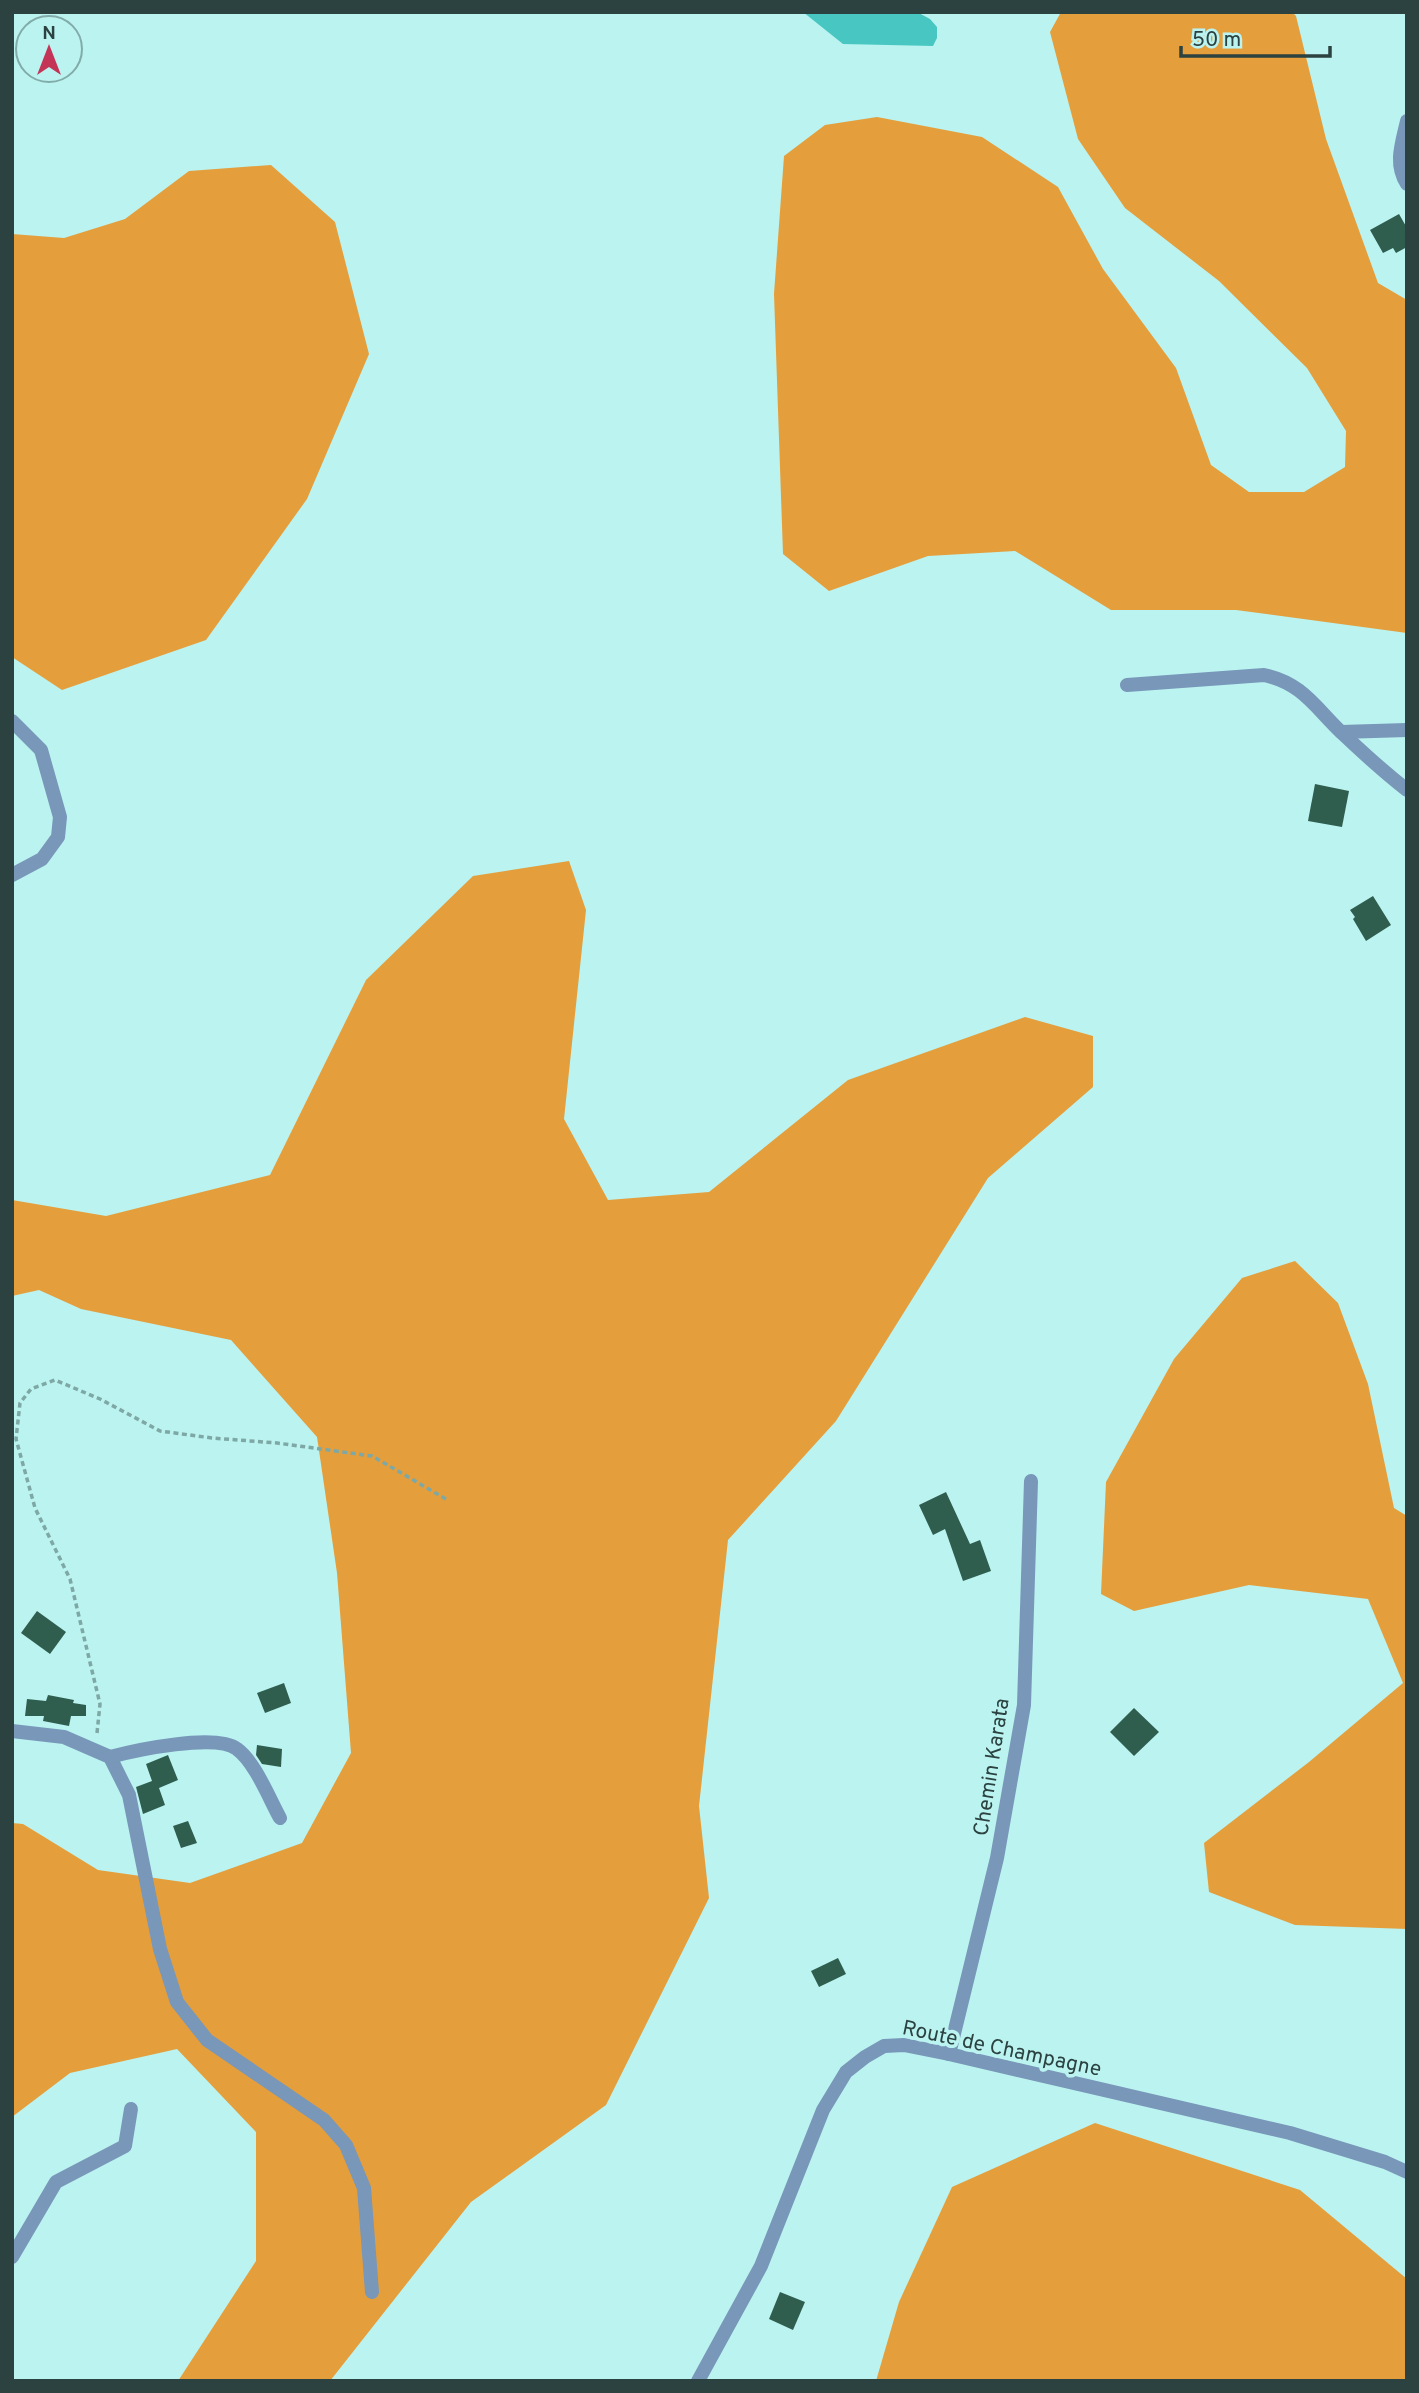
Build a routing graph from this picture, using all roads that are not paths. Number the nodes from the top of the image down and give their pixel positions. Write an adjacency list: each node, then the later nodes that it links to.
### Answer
1 (1407, 121): 2 (street)
2 (1407, 184)
3 (1127, 685): 6 (street)
4 (12, 720): 8 (street)
5 (1407, 730): 6 (street)
6 (1341, 732): 7 (street)
7 (1407, 790)
8 (12, 876)
9 (1031, 1480): 13 (street, Chemin Karata)
10 (12, 1731): 11 (street)
11 (110, 1757): 12 (street); 17 (street)
12 (280, 1818)
13 (950, 2054): 15 (street, Route de Champagne); 18 (street, Route de Champagne)
14 (131, 2109): 16 (street)
15 (1407, 2172)
16 (12, 2257)
17 (372, 2292)
18 (698, 2381)

